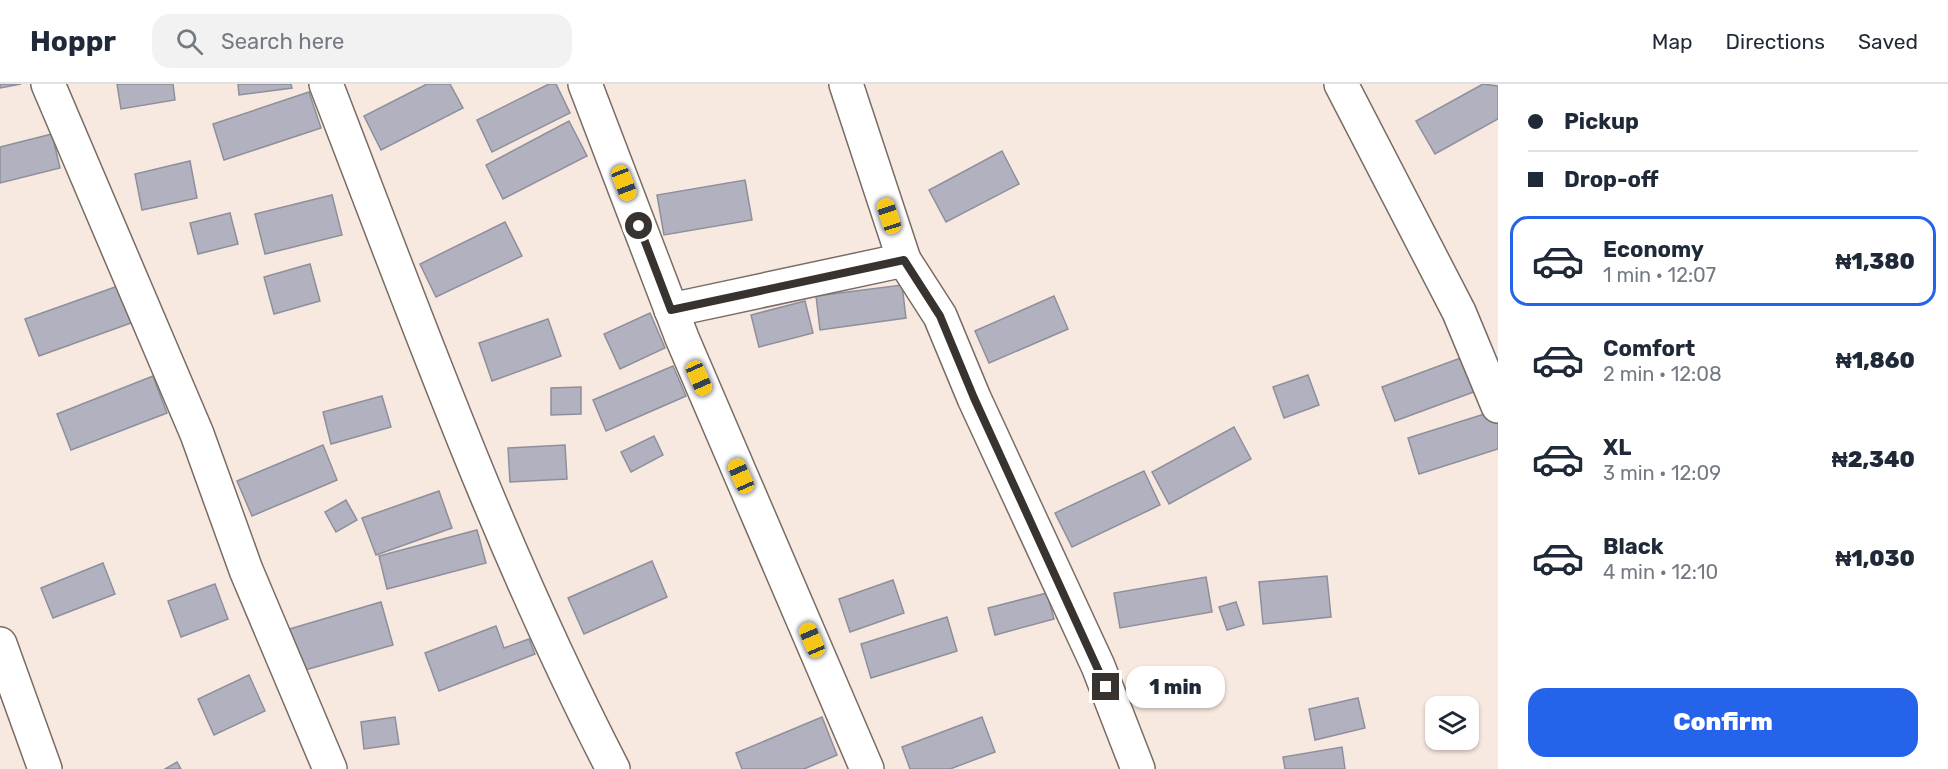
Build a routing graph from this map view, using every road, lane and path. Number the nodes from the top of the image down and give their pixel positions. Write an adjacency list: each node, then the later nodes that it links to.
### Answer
1 (48, 84): 11 (street)
2 (326, 84): 12 (street)
3 (585, 84): 7 (street)
4 (846, 84): 6 (street)
5 (1341, 84): 8 (street)
6 (904, 260): 7 (street); 14 (street)
7 (671, 310): 13 (street)
8 (1498, 406)
9 (0, 644): 10 (street)
10 (45, 769)
11 (330, 769)
12 (613, 769)
13 (867, 769)
14 (1138, 769)

